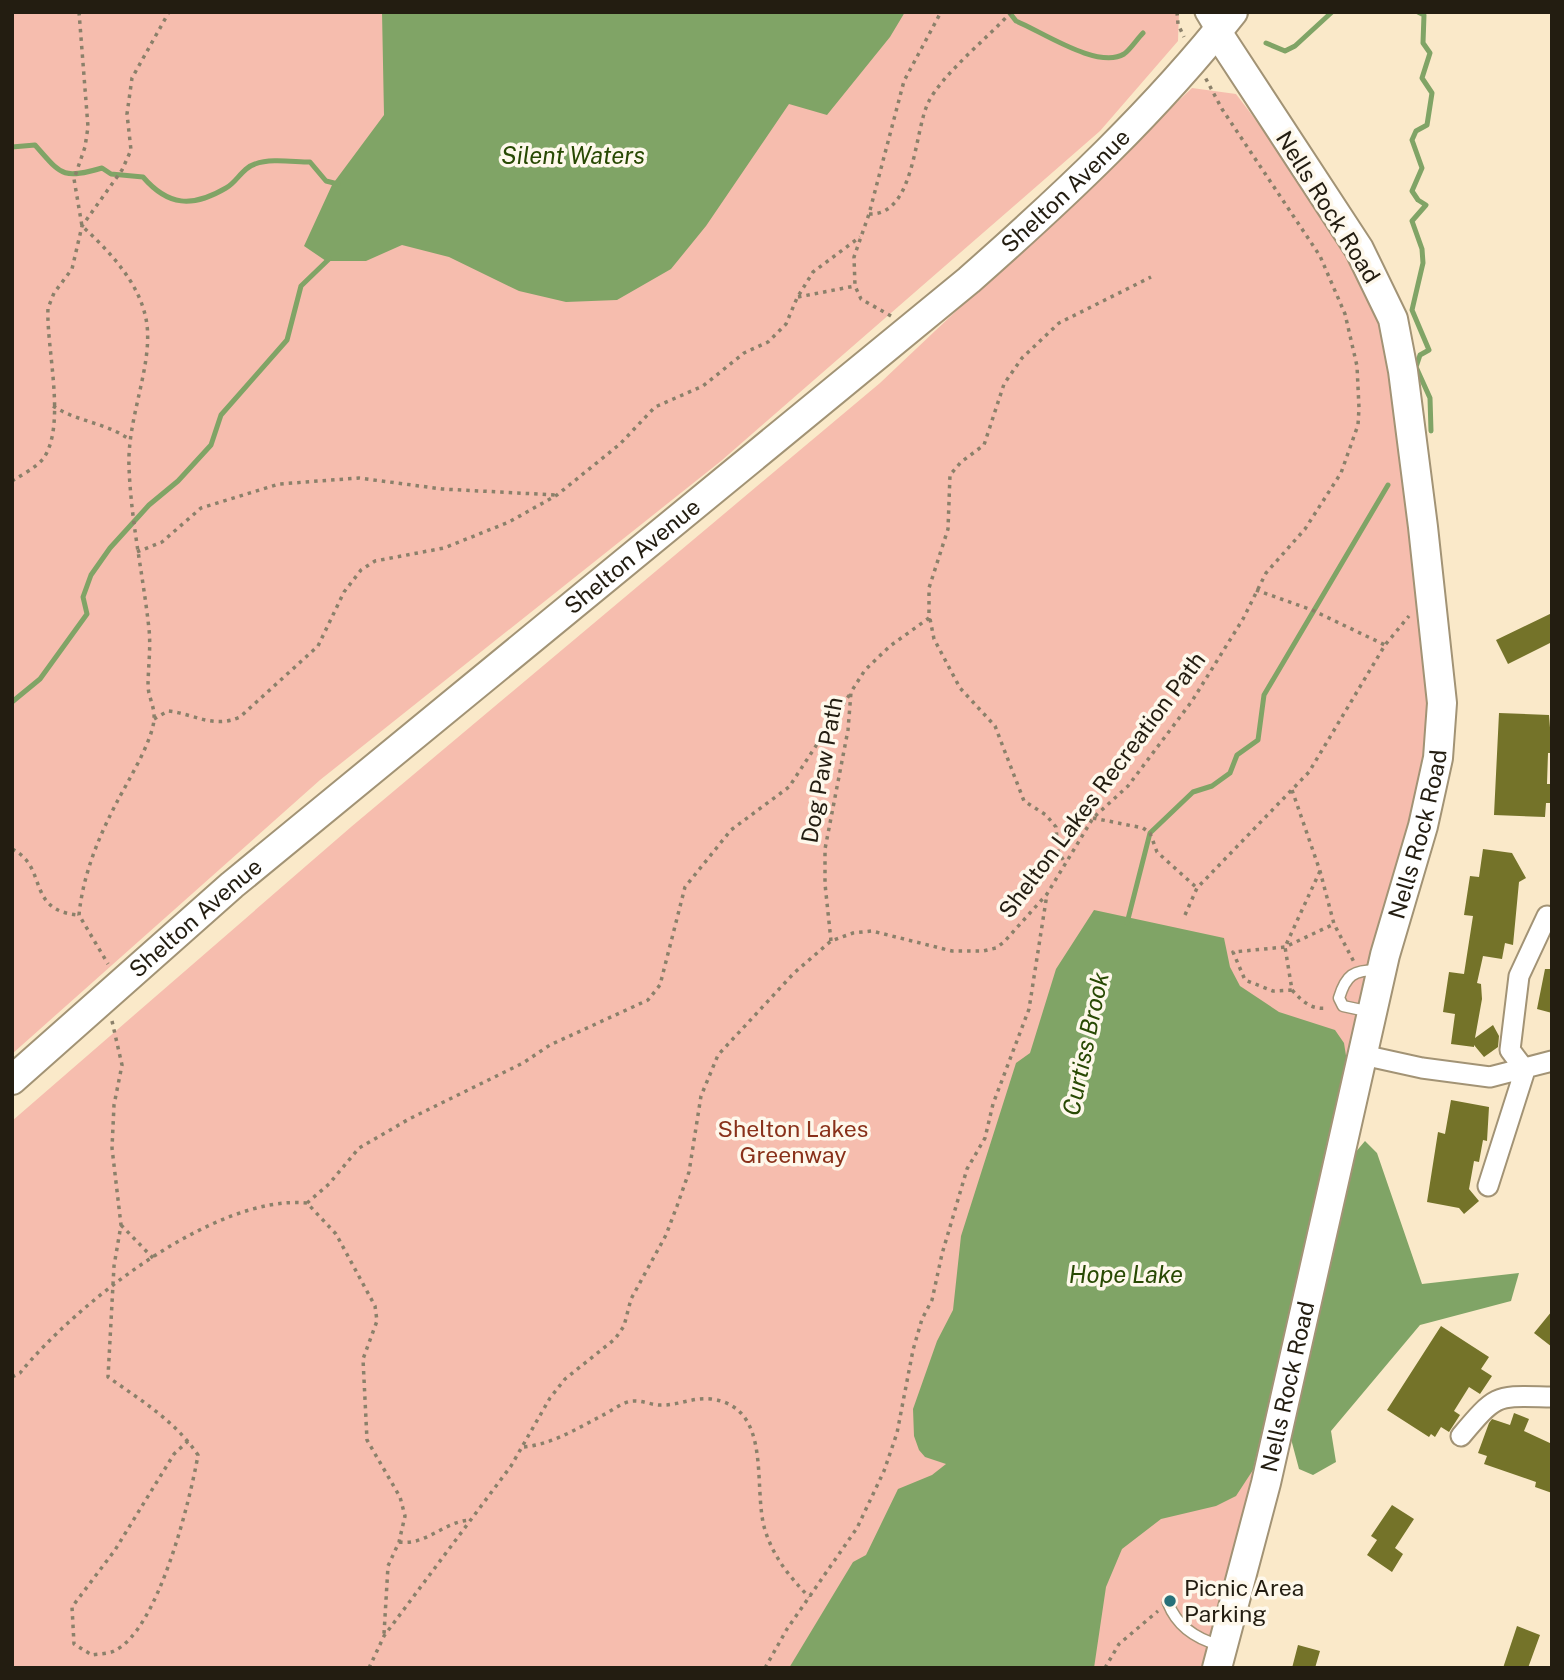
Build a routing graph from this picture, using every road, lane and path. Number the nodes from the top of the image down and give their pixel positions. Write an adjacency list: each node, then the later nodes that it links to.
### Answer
1 (79, 12): 10 (path)
2 (169, 12): 10 (path)
3 (941, 12): 9 (path)
4 (1011, 12): 9 (path)
5 (1177, 12): 7 (path)
6 (1218, 19): 15 (main road, Shelton Avenue); 22 (main road, Nells Rock Road)
7 (1181, 32)
8 (1209, 85): 21 (path, Shelton Lakes Recreation Path)
9 (869, 214): 11 (path)
10 (82, 226): 16 (path); 17 (path)
11 (860, 237): 13 (path); 14 (path)
12 (1151, 277): 23 (path)
13 (855, 286): 14 (path); 15 (path)
14 (797, 298): 19 (path)
15 (906, 334): 42 (main road, Shelton Avenue)
16 (54, 406): 17 (path); 18 (path)
17 (129, 439): 20 (path)
18 (12, 481)
19 (557, 495): 20 (path); 26 (path)
20 (137, 552): 26 (path)
21 (1256, 590): 24 (path); 28 (path, Shelton Lakes Recreation Path)
22 (1430, 590): 24 (path); 40 (main road, Nells Rock Road)
23 (929, 618): 25 (path, Dog Paw Path); 30 (path)
24 (1385, 645): 27 (path)
25 (851, 692): 38 (path, Dog Paw Path); 50 (path)
26 (154, 719): 34 (path)
27 (1292, 790): 31 (path); 32 (path)
28 (1093, 818): 30 (path, Shelton Lakes Recreation Path); 32 (path)
29 (12, 849): 34 (path)
30 (1065, 863): 33 (path, Shelton Lakes Recreation Path)
31 (1320, 872): 37 (path); 39 (path)
32 (1197, 888): 35 (path)
33 (1047, 894): 38 (path, Shelton Lakes Recreation Path); 61 (path)
34 (79, 915): 42 (path)
35 (1185, 915)
36 (1547, 916): 47 (street)
37 (1334, 924): 39 (path); 40 (path)
38 (831, 941): 58 (path, Shelton Lakes Recreation Path)
39 (1285, 947): 41 (path); 41 (path)
40 (1370, 970): 43 (lane); 44 (main road, Nells Rock Road)
41 (1292, 990): 43 (path)
42 (110, 992): 48 (main road, Shelton Avenue); 51 (path)
43 (1343, 1006): 44 (lane)
44 (1373, 1012): 45 (main road, Nells Rock Road)
45 (1363, 1055): 47 (street); 64 (main road, Nells Rock Road)
46 (1552, 1061): 47 (street)
47 (1525, 1070): 49 (street)
48 (12, 1080)
49 (1488, 1186)
50 (307, 1203): 52 (path); 60 (path)
51 (121, 1225): 52 (path); 53 (path)
52 (153, 1258): 53 (path)
53 (113, 1286): 54 (path); 57 (path)
54 (12, 1377)
55 (1552, 1397): 56 (street)
56 (1461, 1436)
57 (188, 1441): 57 (path)
58 (524, 1447): 59 (path, Shelton Lakes Recreation Path); 61 (path)
59 (471, 1520): 60 (path); 63 (path, Shelton Lakes Recreation Path)
60 (399, 1542): 63 (path)
61 (809, 1597): 66 (path)
62 (1168, 1603): 64 (lane); 67 (path)
63 (384, 1636): 65 (path, Shelton Lakes Recreation Path)
64 (1220, 1657)
65 (369, 1668)
66 (765, 1668)
67 (1105, 1668)

